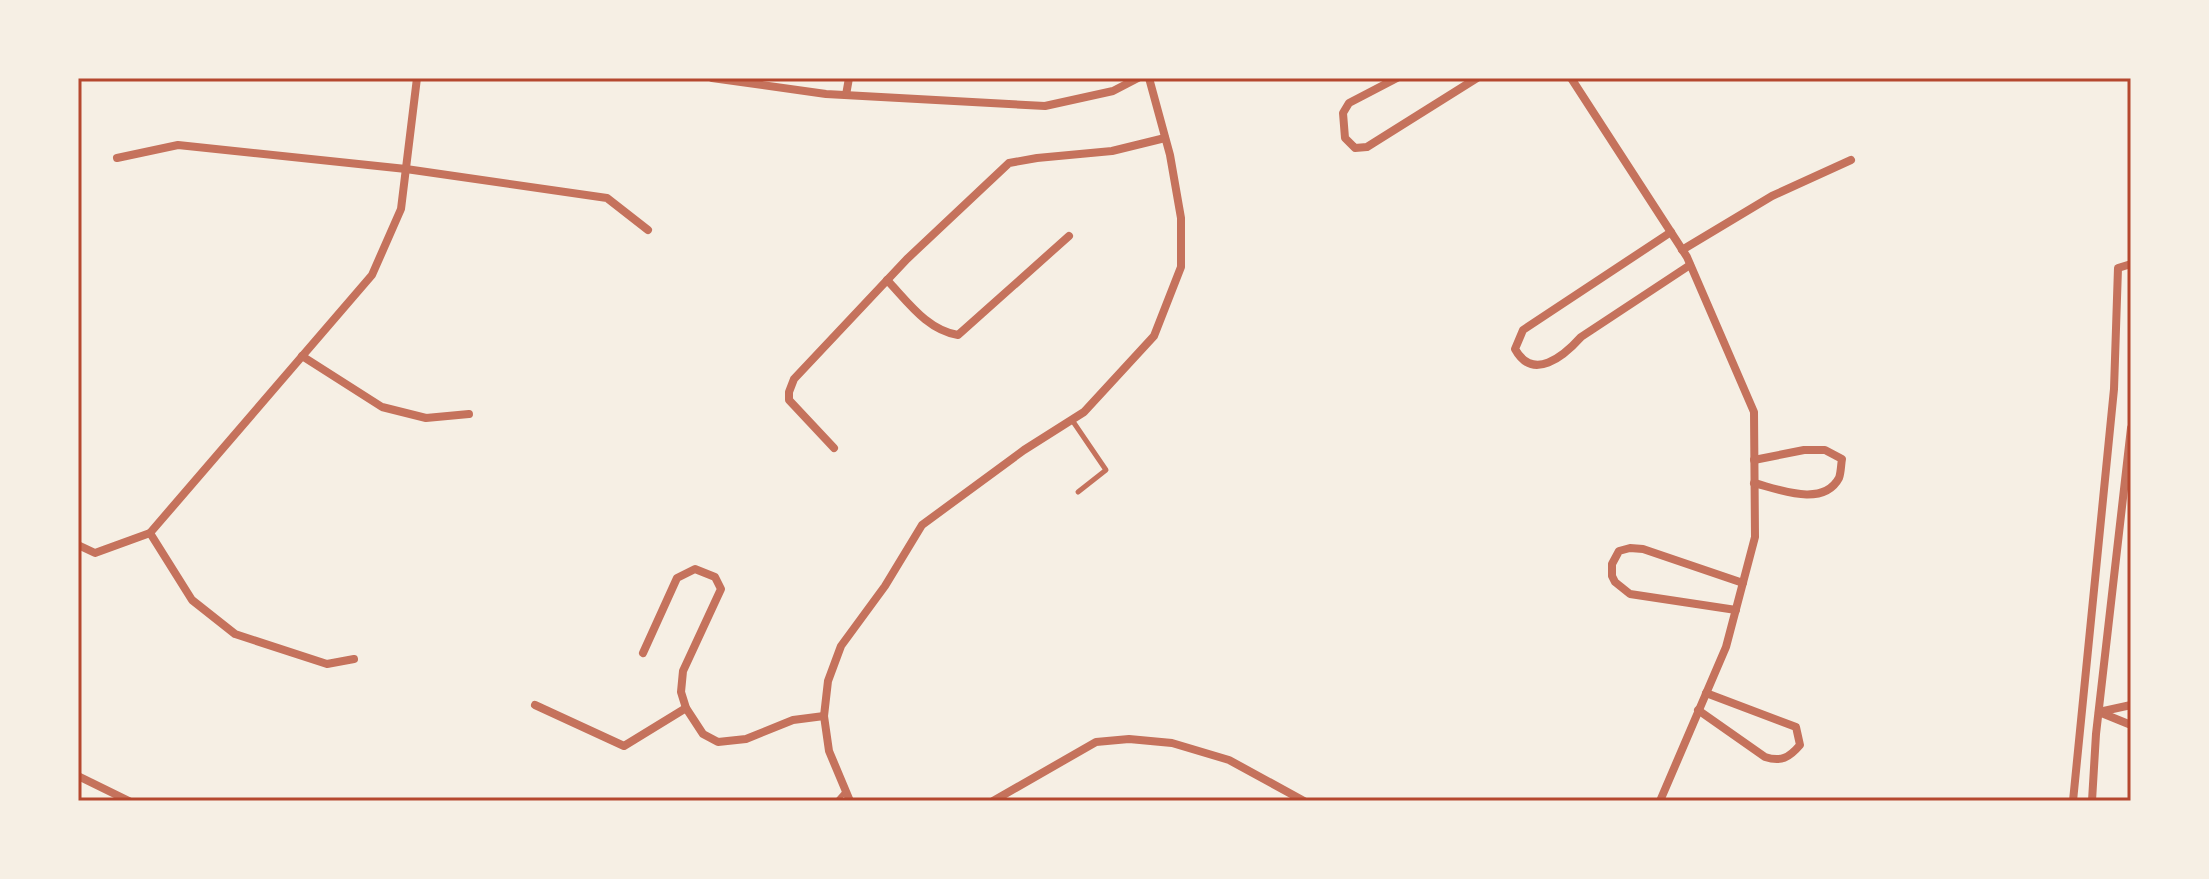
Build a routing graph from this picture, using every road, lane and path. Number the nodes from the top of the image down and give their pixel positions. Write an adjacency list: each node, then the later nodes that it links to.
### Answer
1 (417, 78): 13 (street)
2 (712, 78): 9 (street)
3 (849, 78): 9 (street)
4 (1138, 78): 9 (street)
5 (1149, 78): 10 (street)
6 (1397, 78): 7 (street)
7 (1477, 78)
8 (1571, 78): 15 (street)
9 (846, 95)
10 (1165, 138): 20 (street); 23 (street)
11 (117, 158): 13 (street)
12 (1851, 160): 17 (street)
13 (406, 169): 14 (street); 21 (street)
14 (648, 230)
15 (1671, 232): 17 (street); 19 (street)
16 (1069, 236): 20 (street)
17 (1682, 250): 19 (street)
18 (2131, 264): 53 (street)
19 (1690, 265): 27 (street)
20 (887, 280): 26 (street)
21 (302, 356): 22 (street); 31 (street)
22 (469, 414)
23 (1072, 420): 30 (lane); 43 (street)
24 (2131, 428): 25 (street)
25 (2130, 444): 28 (street)
26 (834, 448)
27 (1754, 460): 29 (street); 29 (street)
28 (2129, 468): 42 (street)
29 (1754, 483): 33 (street)
30 (1078, 492)
31 (150, 533): 32 (street); 36 (street)
32 (78, 545)
33 (1743, 583): 34 (street); 34 (street)
34 (1736, 610): 37 (street)
35 (643, 653): 40 (street)
36 (354, 659)
37 (1706, 693): 41 (street); 41 (street)
38 (535, 705): 40 (street)
39 (2131, 705): 42 (street)
40 (686, 708): 43 (street)
41 (1698, 710): 52 (street)
42 (2099, 712): 44 (street); 54 (street)
43 (824, 716): 46 (street)
44 (2131, 725)
45 (78, 776): 47 (street)
46 (846, 791): 48 (lane); 49 (street)
47 (129, 801)
48 (837, 801)
49 (850, 801)
50 (993, 801): 51 (street)
51 (1304, 801)
52 (1660, 801)
53 (2073, 801)
54 (2092, 801)

